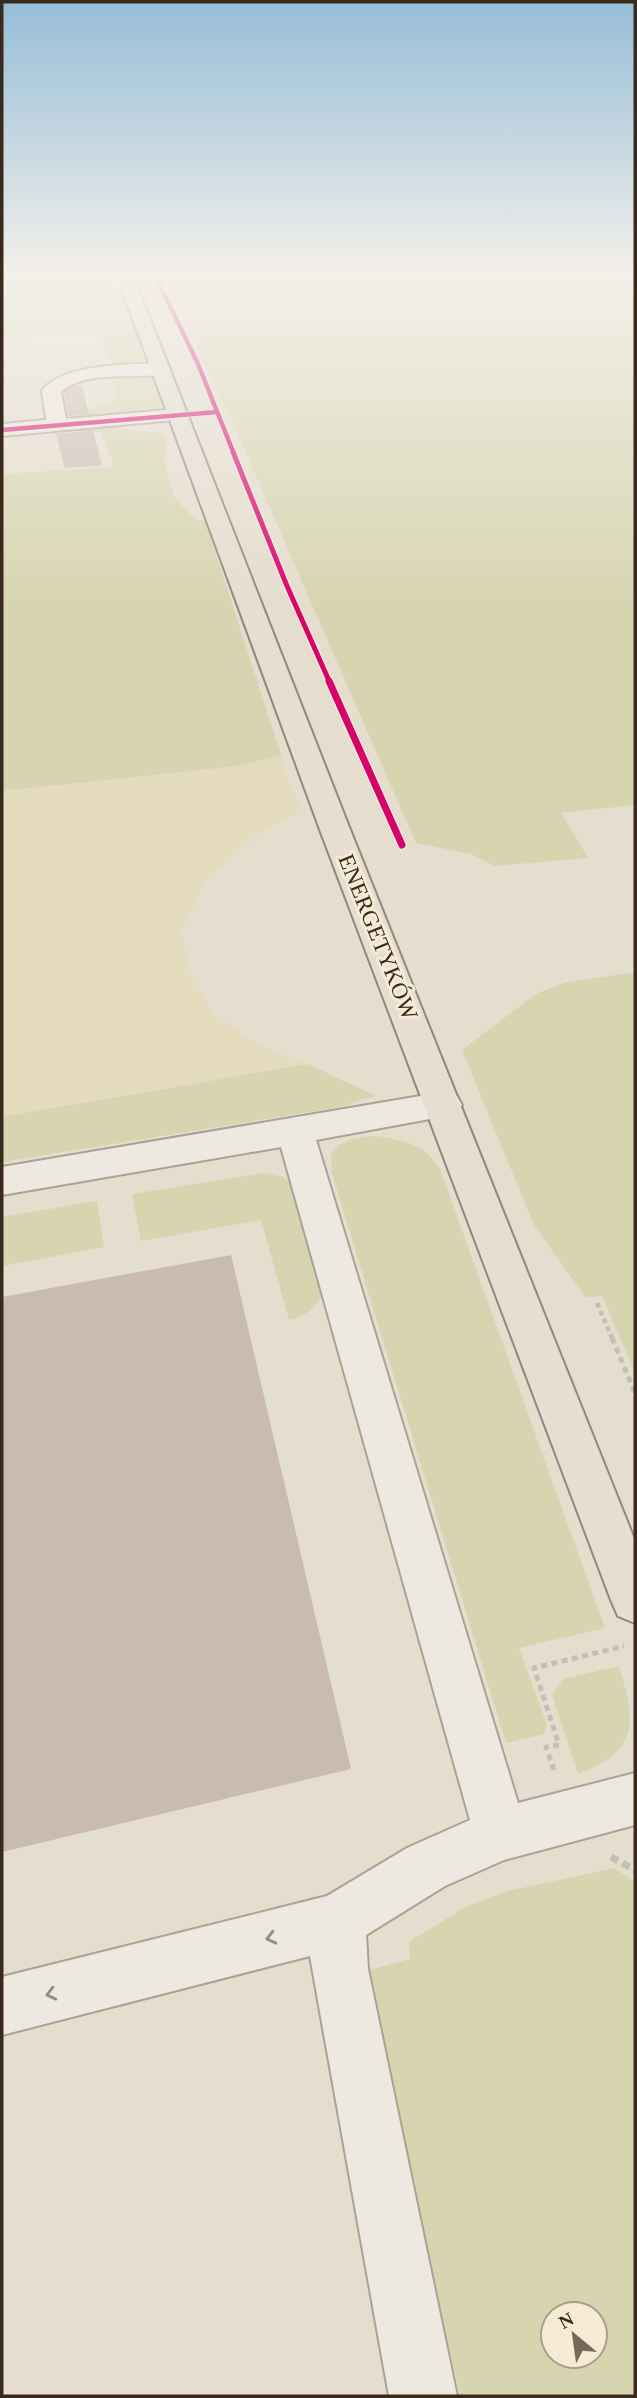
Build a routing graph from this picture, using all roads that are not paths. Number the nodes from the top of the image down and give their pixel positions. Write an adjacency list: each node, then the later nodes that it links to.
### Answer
1 (59, 385): 4 (street)
2 (167, 385): 3 (main road, ENERGETYKÓW)
3 (178, 415): 4 (street); 6 (main road, ENERGETYKÓW)
4 (57, 425): 5 (street)
5 (2, 430)
6 (444, 1105): 7 (street); 9 (main road, ENERGETYKÓW)
7 (295, 1132): 8 (street); 11 (street)
8 (2, 1181)
9 (635, 1600)
10 (635, 1799): 11 (street)
11 (501, 1834): 12 (street)
12 (337, 1921): 13 (street, one-way to 13); 14 (street)
13 (2, 2006)
14 (423, 2396)

